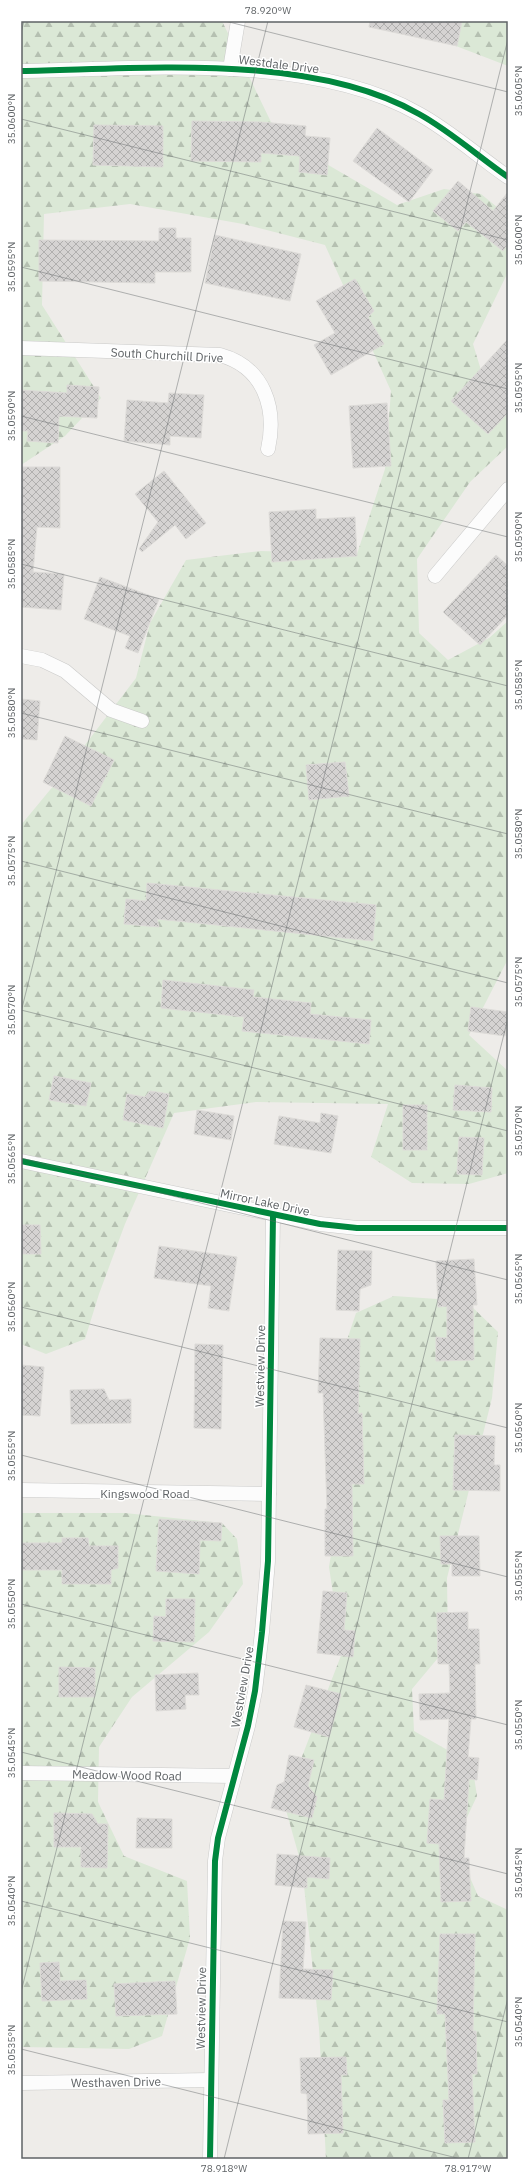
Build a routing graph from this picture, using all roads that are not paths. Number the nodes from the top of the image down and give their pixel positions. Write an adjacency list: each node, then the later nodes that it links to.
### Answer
1 (238, 21): 2 (street)
2 (230, 69): 3 (street, Westdale Drive); 4 (street, Westdale Drive)
3 (21, 71)
4 (508, 177)
5 (21, 348): 6 (street, South Churchill Drive)
6 (268, 449)
7 (508, 489): 8 (street)
8 (435, 576)
9 (21, 656): 10 (street)
10 (142, 720)
11 (21, 1161): 12 (street, Mirror Lake Drive)
12 (273, 1215): 13 (street, Mirror Lake Drive); 15 (street, Westview Drive)
13 (508, 1228)
14 (21, 1490): 15 (street, Kingswood Road)
15 (269, 1494): 17 (street, Westview Drive)
16 (21, 1773): 17 (street, Meadow Wood Road)
17 (233, 1776): 18 (street, Westview Drive)
18 (210, 2080): 19 (street, Westhaven Drive); 20 (street, Westview Drive)
19 (21, 2083)
20 (210, 2159)

